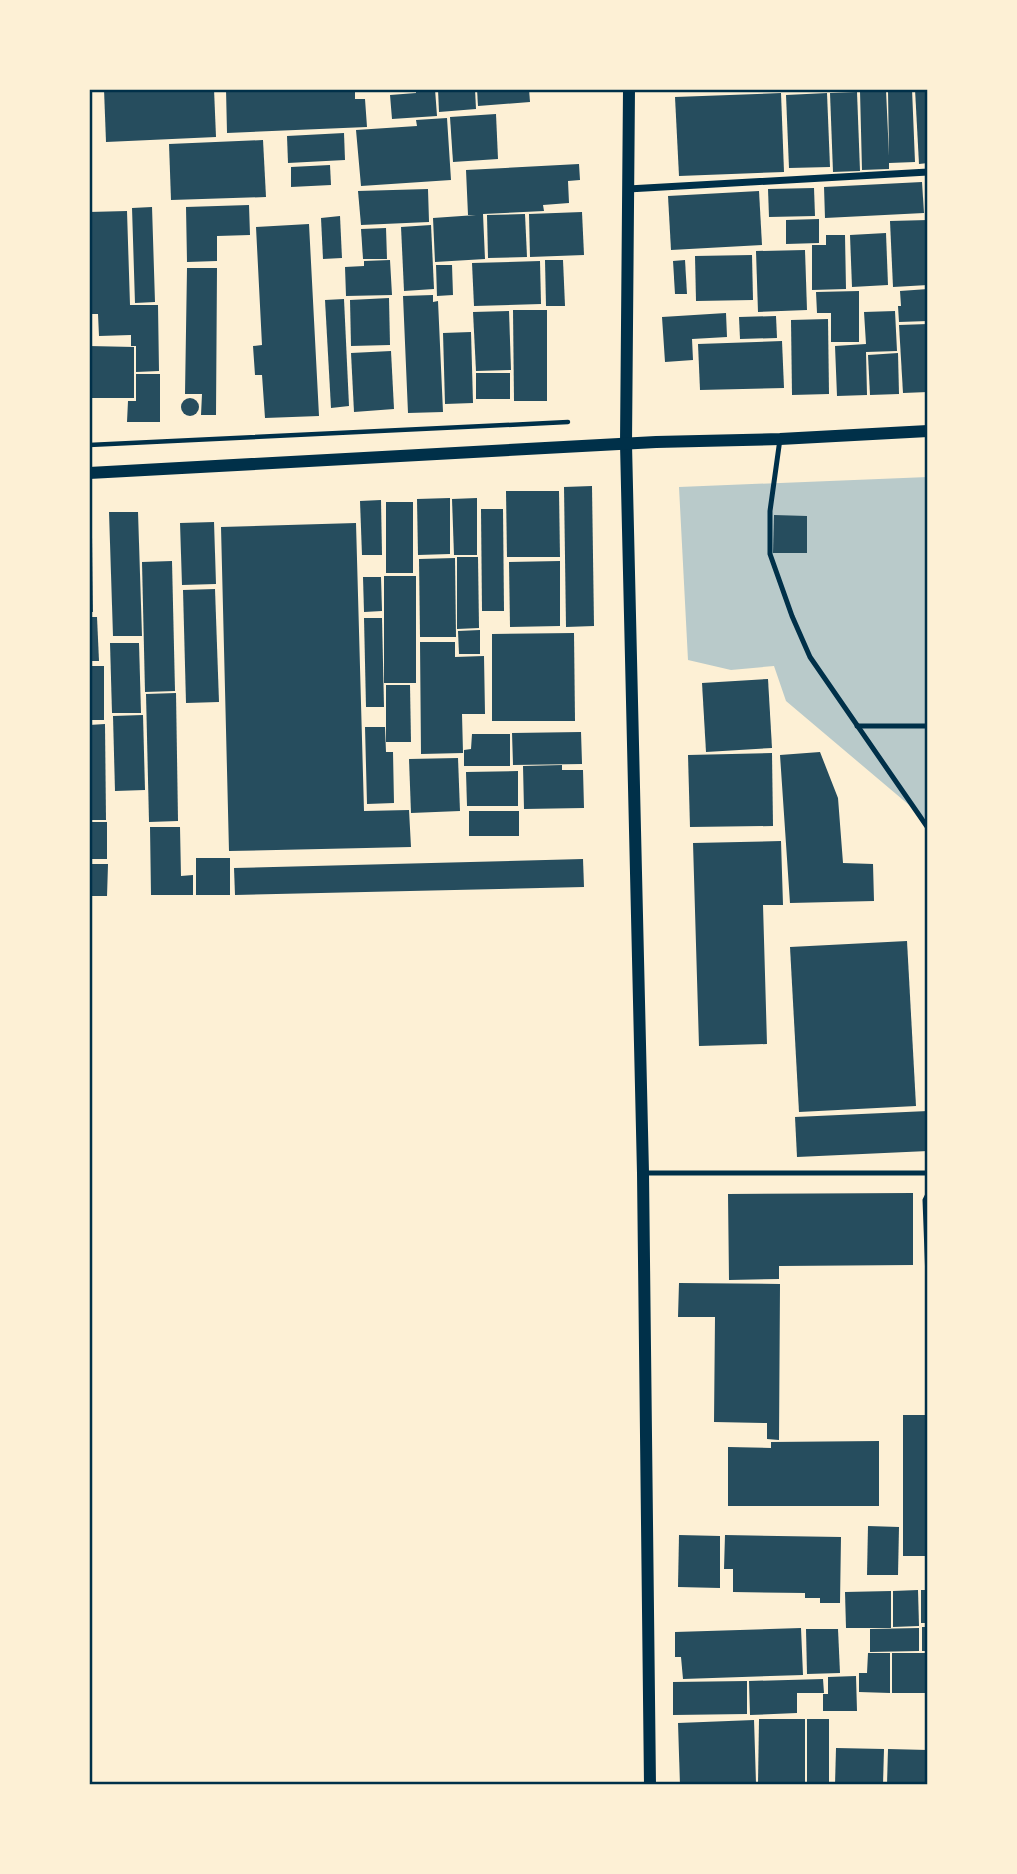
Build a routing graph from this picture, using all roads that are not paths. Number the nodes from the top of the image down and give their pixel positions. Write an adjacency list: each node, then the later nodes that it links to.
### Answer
1 (629, 89): 3 (street)
2 (928, 172): 3 (street)
3 (628, 189): 6 (street)
4 (928, 431): 5 (street)
5 (780, 439): 6 (street); 8 (lane)
6 (626, 444): 7 (street); 11 (street)
7 (89, 473)
8 (857, 726): 9 (lane); 10 (lane)
9 (928, 726)
10 (928, 828)
11 (643, 1173): 12 (lane); 15 (street)
12 (928, 1173)
13 (928, 1194): 14 (lane)
14 (928, 1279)
15 (650, 1785)

